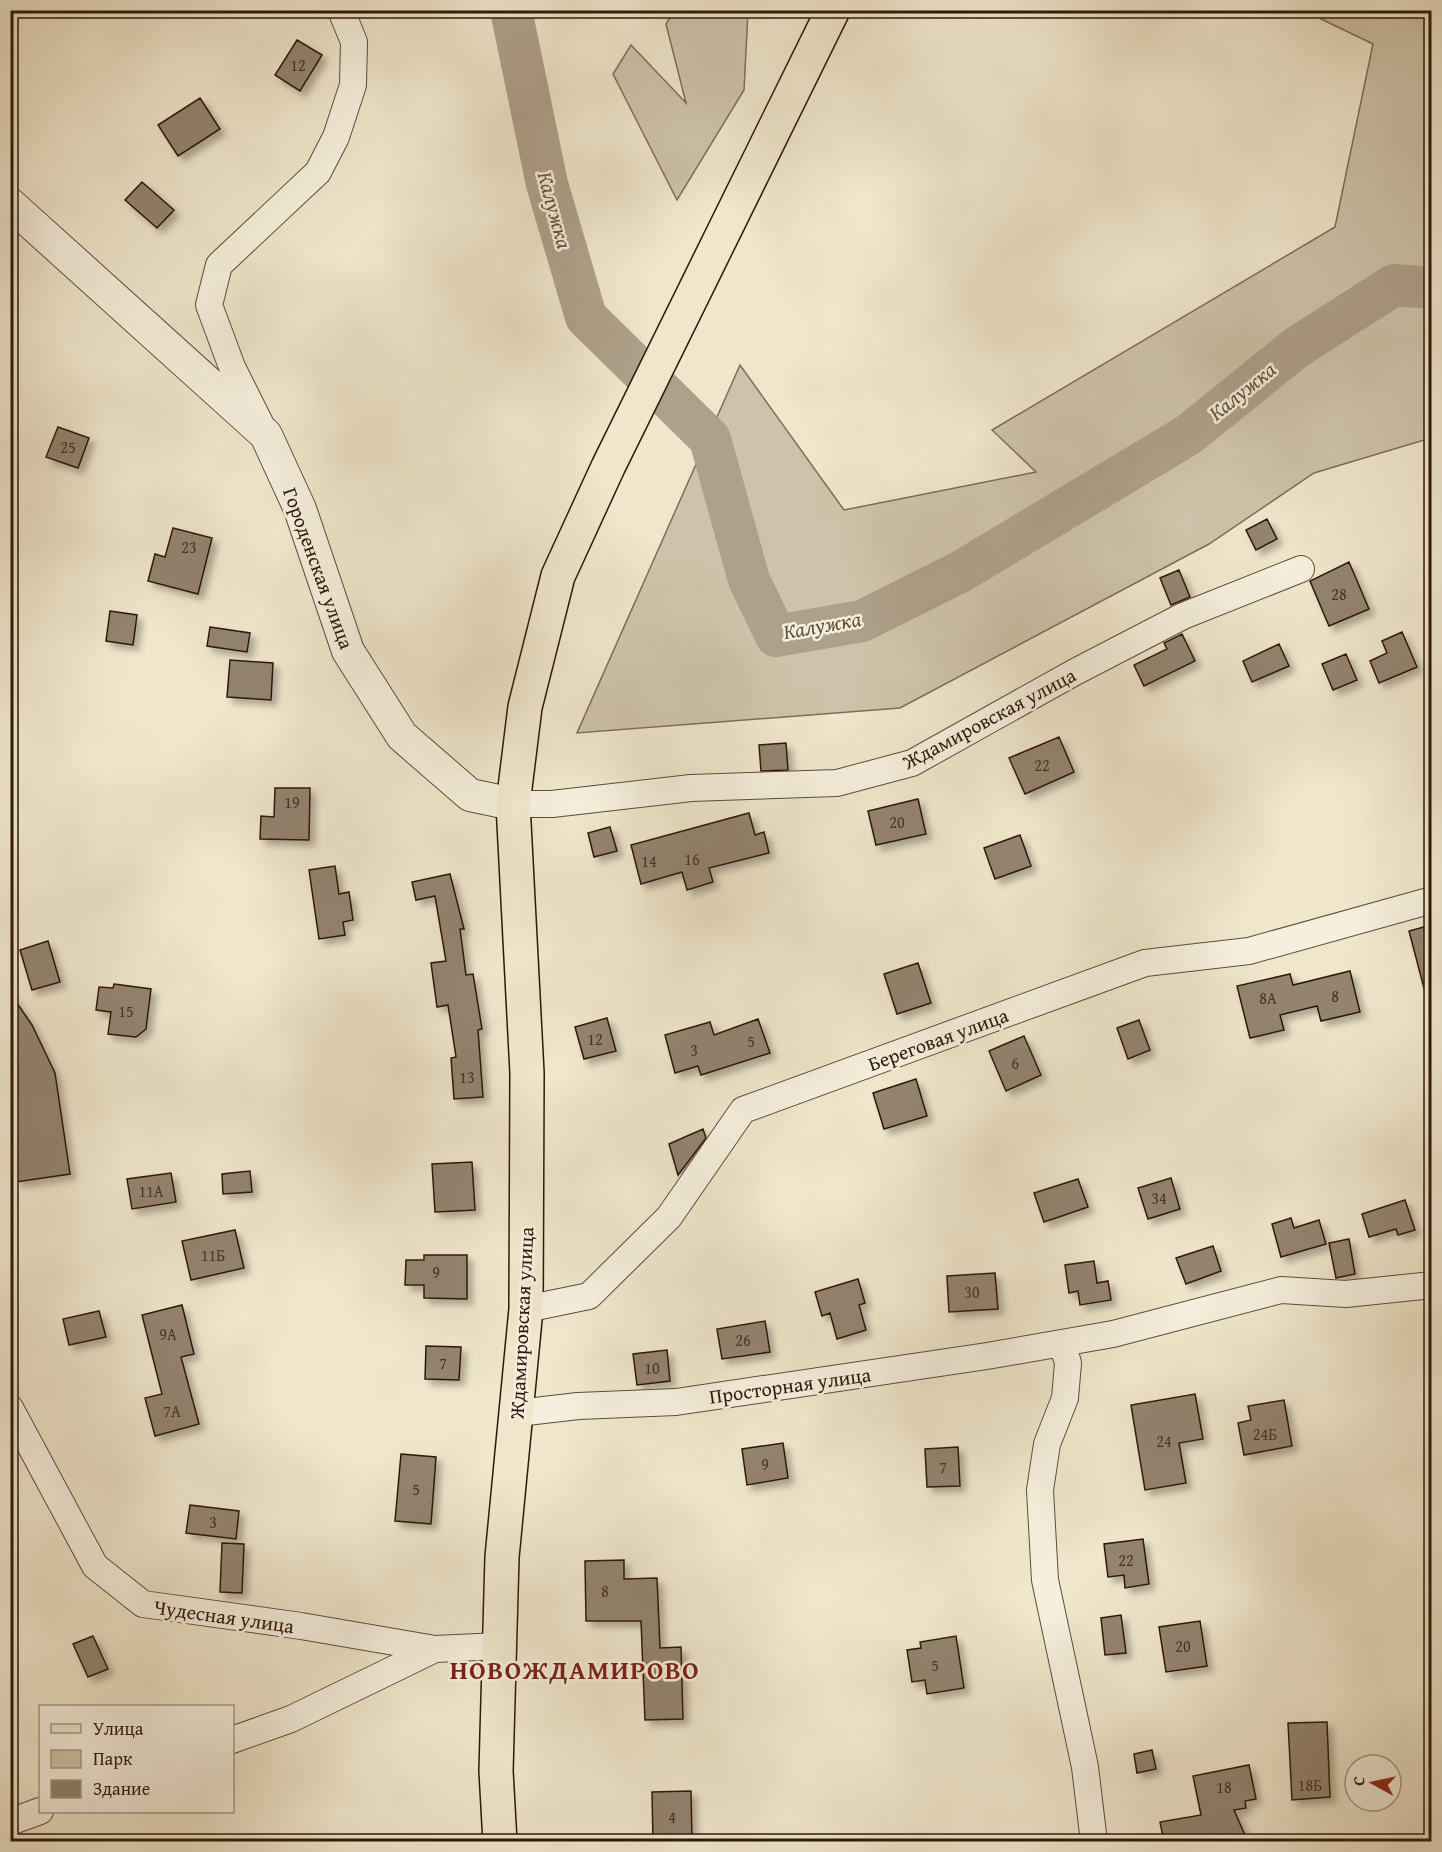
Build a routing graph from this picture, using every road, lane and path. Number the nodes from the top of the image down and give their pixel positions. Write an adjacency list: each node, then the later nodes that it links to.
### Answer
1 (341, 10): 4 (street, Городенская улица)
2 (833, 10): 6 (main road, Ждамировская улица)
3 (10, 204): 4 (street, Городенская улица)
4 (266, 435): 6 (street, Городенская улица)
5 (1301, 569): 6 (street, Ждамировская улица)
6 (513, 804): 9 (main road, Ждамировская улица)
7 (1431, 900): 9 (street, Береговая улица)
8 (1431, 1285): 10 (street, Просторная улица)
9 (526, 1309): 12 (main road, Ждамировская улица)
10 (1062, 1343): 12 (street, Просторная улица); 19 (street)
11 (10, 1408): 14 (street, Чудесная улица)
12 (518, 1413): 13 (main road, Ждамировская улица)
13 (499, 1646): 14 (street); 18 (main road, Ждамировская улица)
14 (435, 1649): 15 (street)
15 (234, 1739)
16 (39, 1811): 17 (street)
17 (10, 1822)
18 (500, 1842)
19 (1094, 1842)

